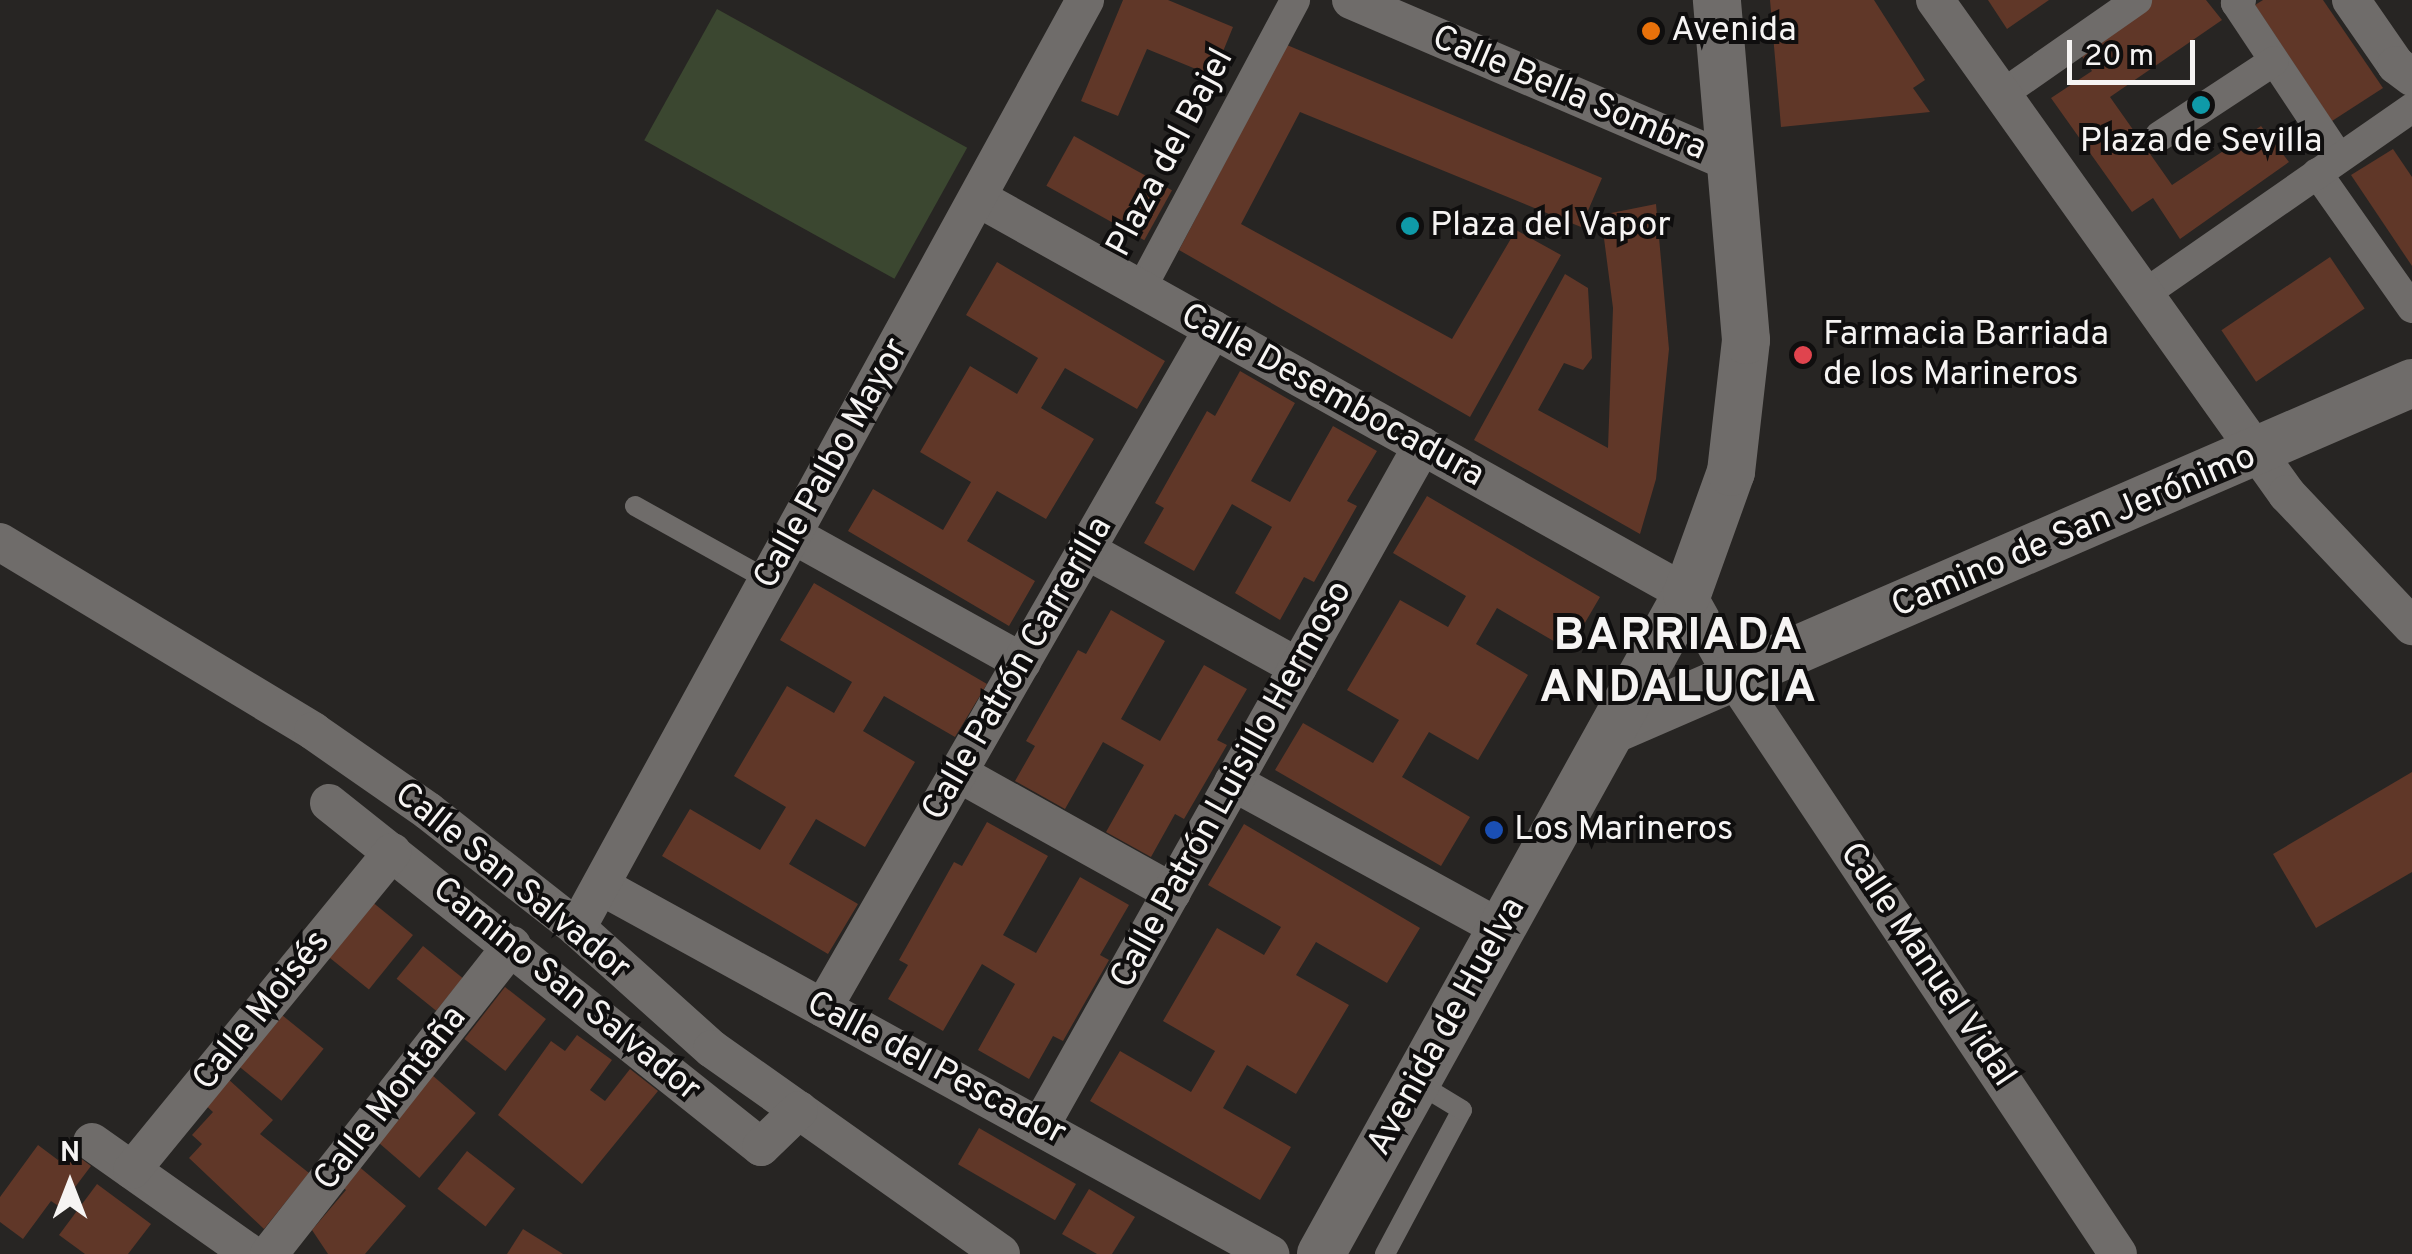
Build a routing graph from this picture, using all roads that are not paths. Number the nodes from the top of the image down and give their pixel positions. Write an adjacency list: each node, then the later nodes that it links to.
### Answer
1 (1085, 0): 16 (street, Calle Palbo Mayor)
2 (1295, 0): 17 (street, Plaza del Bajel)
3 (1351, 0): 14 (street, Calle Bella Sombra)
4 (1717, 0): 14 (street, Avenida de Huelva)
5 (1935, 0): 11 (street)
6 (2137, 0): 11 (street)
7 (2241, 0): 9 (street)
8 (2351, 0): 10 (street)
9 (2274, 61): 13 (street); 15 (street)
10 (2412, 77)
11 (2001, 95): 18 (street)
12 (2412, 108): 15 (street)
13 (2160, 136)
14 (1732, 164): 29 (street, Avenida de Huelva)
15 (2328, 166): 18 (street); 19 (street)
16 (978, 198): 17 (street, Calle Desembocadura); 25 (street, Calle Palbo Mayor)
17 (1141, 289): 20 (street, Calle Desembocadura)
18 (2143, 295): 23 (street)
19 (2412, 308)
20 (1213, 329): 22 (street, Calle Desembocadura); 27 (street, Calle Patrón Carrerilla)
21 (2412, 383): 23 (street, Camino de San Jerónimo)
22 (1422, 446): 29 (street, Calle Desembocadura); 32 (street, Calle Patrón Luisillo Hermoso)
23 (2261, 452): 30 (street); 33 (street, Camino de San Jerónimo)
24 (636, 506): 28 (lane)
25 (793, 535): 28 (street, Calle Palbo Mayor); 31 (street)
26 (0, 542): 41 (street, Calle San Salvador)
27 (1086, 550): 31 (street, Calle Patrón Carrerilla); 32 (street)
28 (768, 580): 39 (street, Calle Palbo Mayor)
29 (1687, 594): 33 (street); 34 (street, Avenida de Huelva)
30 (2412, 626)
31 (1022, 662): 35 (street, Calle Patrón Carrerilla)
32 (1298, 667): 36 (street, Calle Patrón Luisillo Hermoso)
33 (1734, 678): 34 (street, Camino de San Jerónimo); 56 (street, Calle Manuel Vidal)
34 (1612, 730): 42 (street, Avenida de Huelva)
35 (958, 773): 40 (street); 44 (street, Calle Patrón Carrerilla)
36 (1234, 782): 40 (street, Calle Patrón Luisillo Hermoso); 42 (street)
37 (329, 803): 38 (street, Camino San Salvador)
38 (392, 852): 43 (street, Camino San Salvador); 49 (street, Calle Moisés)
39 (600, 886): 41 (street, Calle Palbo Mayor); 44 (street, Calle del Pescador)
40 (1172, 892): 47 (street, Calle Patrón Luisillo Hermoso)
41 (577, 928): 46 (street, Calle San Salvador)
42 (1501, 929): 45 (street, Avenida de Huelva)
43 (512, 945): 46 (street, Camino San Salvador); 51 (street, Calle Montaña)
44 (822, 1008): 47 (street, Calle del Pescador)
45 (1416, 1082): 54 (street, Avenida de Huelva); 55 (lane)
46 (798, 1110): 52 (street, Calle San Salvador)
47 (1041, 1125): 53 (street, Calle del Pescador)
48 (92, 1142): 49 (street)
49 (132, 1170): 50 (street)
50 (251, 1254)
51 (269, 1254)
52 (1001, 1254)
53 (1270, 1254)
54 (1321, 1254)
55 (1385, 1254)
56 (2118, 1254)

